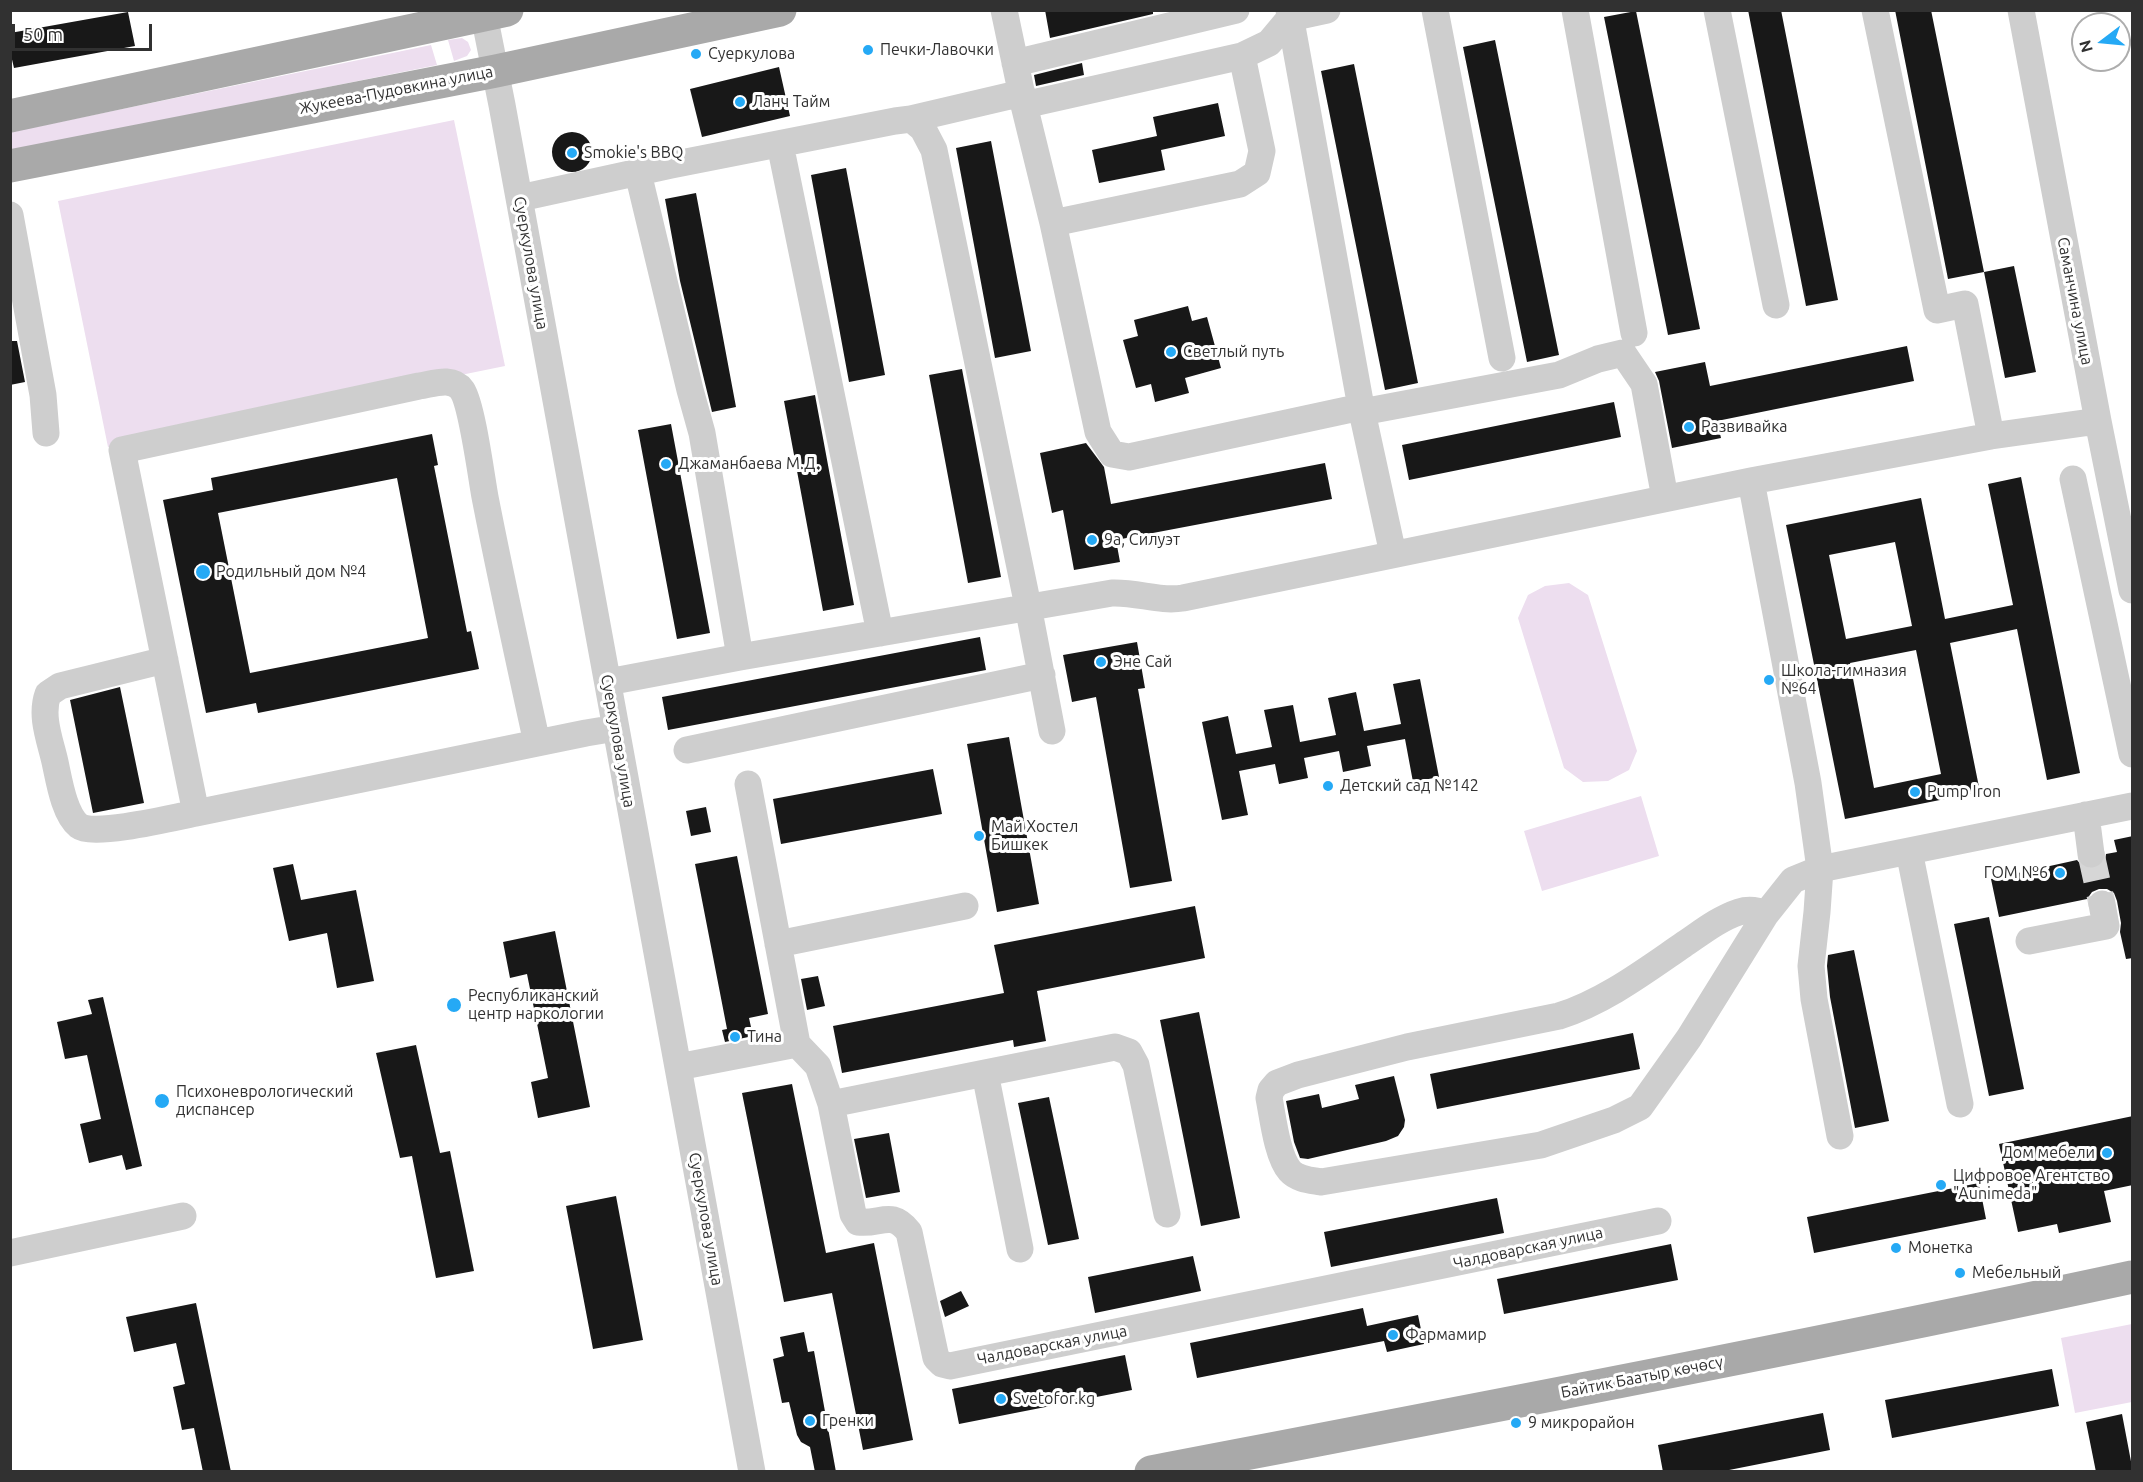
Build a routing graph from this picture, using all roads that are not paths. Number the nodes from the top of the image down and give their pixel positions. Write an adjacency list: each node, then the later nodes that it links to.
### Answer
1 (780, 10): 14 (main road, Жукеева-Пудовкина улица)
2 (1004, 10): 13 (street)
3 (1236, 10): 13 (street)
4 (1327, 10): 11 (street)
5 (1435, 10): 27 (street)
6 (1575, 10): 26 (street)
7 (1718, 10): 25 (street)
8 (1875, 10): 31 (street)
9 (2021, 10): 29 (street, Саманчина улица)
10 (492, 12): 14 (street, Суеркулова улица); 16 (main road)
11 (1289, 14): 12 (street); 28 (street)
12 (1242, 57): 15 (street); 23 (street)
13 (1015, 63): 15 (street)
14 (496, 71): 19 (main road, Жукеева-Пудовкина улица); 21 (street, Суеркулова улица)
15 (1023, 99): 17 (street); 23 (street)
16 (10, 116)
17 (911, 119): 18 (street); 37 (street)
18 (780, 144): 20 (street); 38 (street)
19 (10, 166)
20 (638, 173): 21 (street); 39 (street)
21 (520, 198): 42 (street, Суеркулова улица)
22 (10, 215): 24 (street)
23 (1053, 223): 28 (street)
24 (14, 249): 30 (street)
25 (1776, 305)
26 (1634, 333)
27 (1502, 358)
28 (1361, 409): 34 (street); 35 (street)
29 (2098, 421): 31 (street); 36 (street, Саманчина улица)
30 (46, 433)
31 (1991, 436): 33 (street)
32 (2073, 479): 47 (street)
33 (1752, 481): 34 (street); 54 (street)
34 (1665, 498): 35 (street)
35 (1393, 554): 37 (street)
36 (2133, 590)
37 (1028, 606): 38 (street); 41 (street)
38 (880, 633): 39 (street)
39 (740, 657): 42 (street)
40 (165, 660): 45 (street); 50 (street); 50 (street)
41 (1042, 675): 44 (street); 46 (street)
42 (608, 682): 43 (street, Суеркулова улица)
43 (616, 728): 45 (street); 61 (street, Суеркулова улица)
44 (1052, 731)
45 (537, 743): 50 (street)
46 (687, 750)
47 (2133, 754)
48 (748, 784): 59 (street)
49 (2133, 806): 51 (street)
50 (196, 813)
51 (2085, 815): 52 (street); 53 (street)
52 (1910, 850): 54 (street); 64 (street)
53 (2091, 854)
54 (1820, 869): 57 (street); 65 (street)
55 (2102, 904): 58 (street)
56 (965, 906): 59 (street)
57 (1766, 914): 57 (street)
58 (2029, 941)
59 (778, 944): 60 (street)
60 (797, 1044): 61 (street); 63 (street, Чалдоварская улица)
61 (678, 1067): 72 (street, Суеркулова улица)
62 (986, 1073): 63 (street); 66 (street); 69 (street)
63 (831, 1104): 68 (street, Чалдоварская улица)
64 (1960, 1104)
65 (1840, 1136)
66 (1167, 1215)
67 (183, 1216): 70 (street)
68 (1658, 1221)
69 (1020, 1249)
70 (10, 1253)
71 (2133, 1277): 73 (main road, Байтик Баатыр көчөсү)
72 (752, 1472)
73 (1151, 1472)

